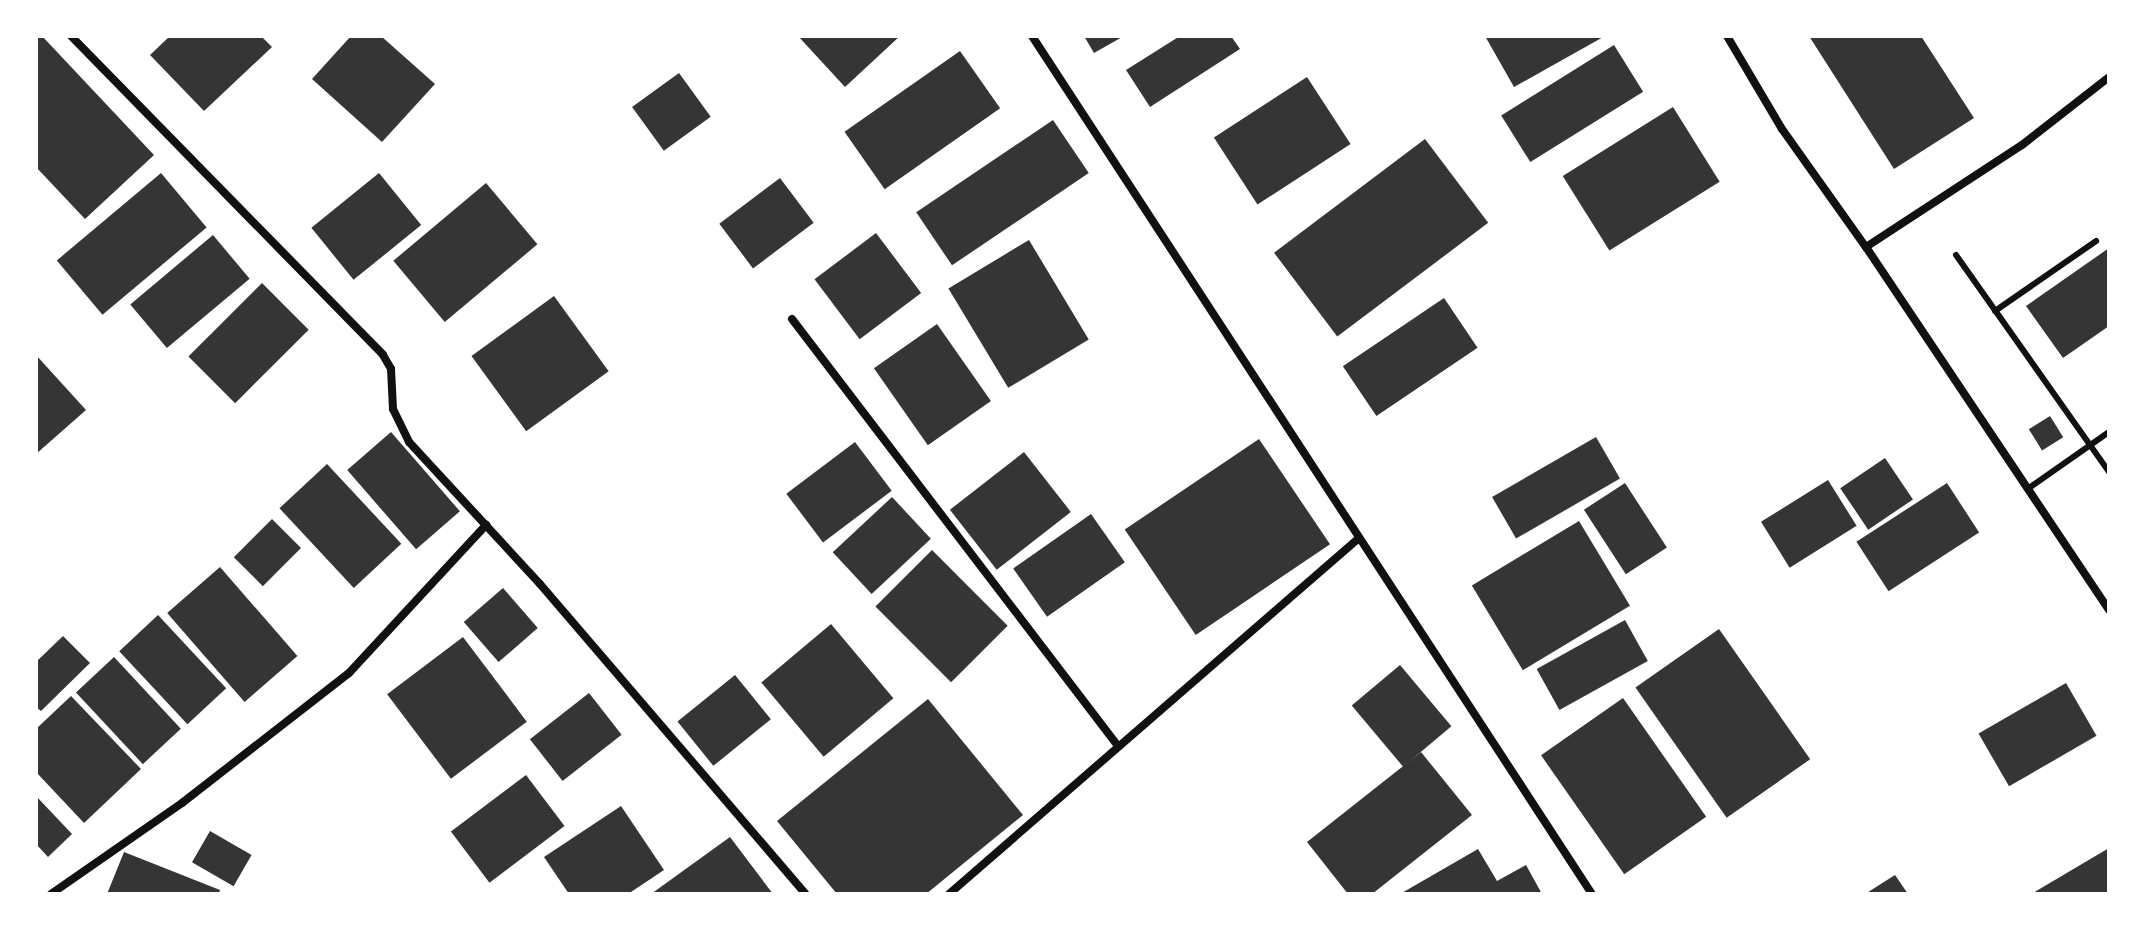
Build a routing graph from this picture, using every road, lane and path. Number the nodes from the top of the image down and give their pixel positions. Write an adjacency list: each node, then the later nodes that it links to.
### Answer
1 (71, 36): 14 (street)
2 (1032, 36): 15 (street)
3 (1727, 36): 6 (street)
4 (2109, 77): 6 (street)
5 (2096, 241): 8 (lane)
6 (1866, 247): 13 (street)
7 (1956, 255): 8 (lane)
8 (1995, 311): 11 (lane)
9 (792, 319): 17 (street)
10 (2109, 432): 11 (lane)
11 (2090, 445): 12 (lane); 13 (lane)
12 (2109, 472)
13 (2029, 488): 16 (street)
14 (486, 525): 18 (street); 19 (street)
15 (1359, 538): 17 (street); 21 (street)
16 (2109, 610)
17 (1118, 746): 20 (street)
18 (51, 894)
19 (806, 894)
20 (949, 894)
21 (1592, 894)

